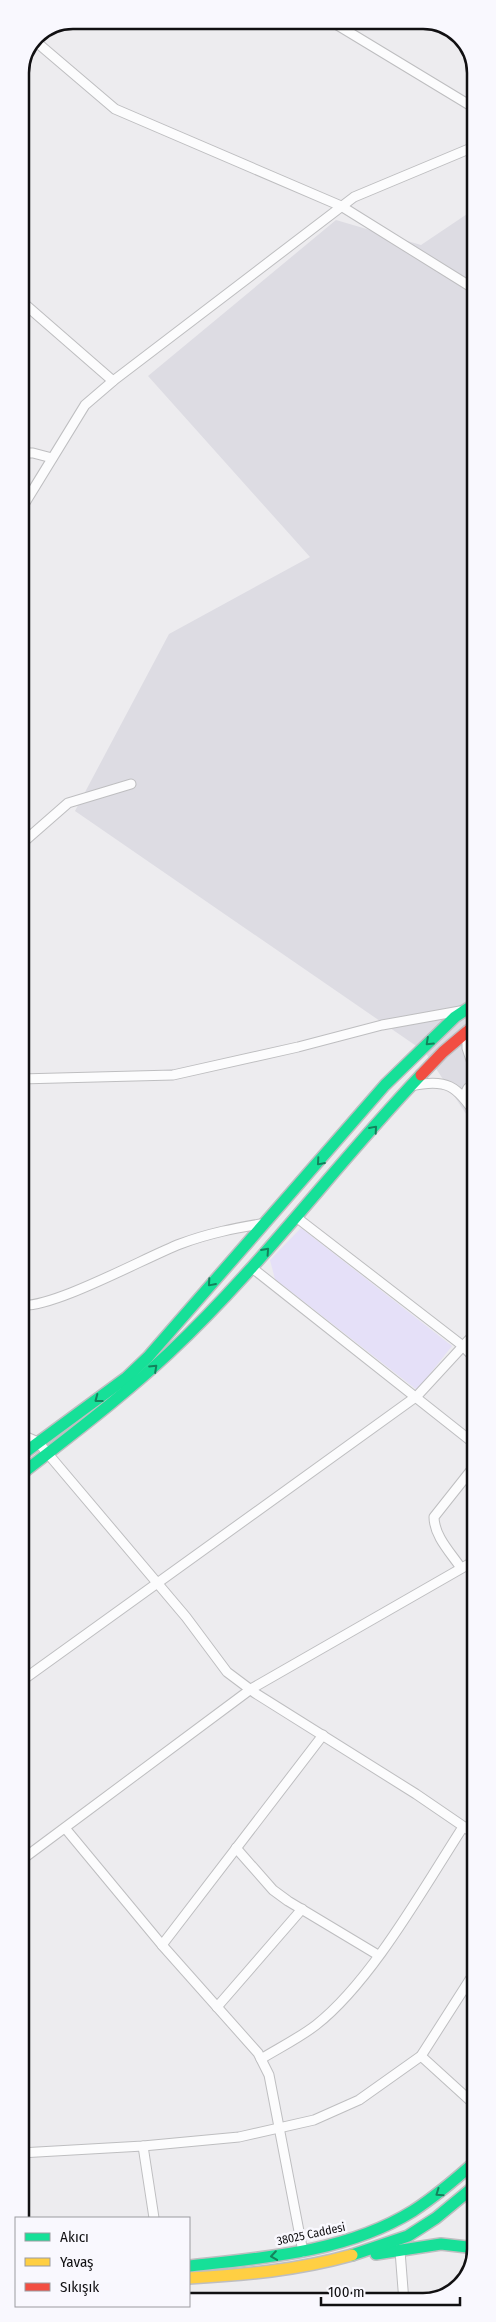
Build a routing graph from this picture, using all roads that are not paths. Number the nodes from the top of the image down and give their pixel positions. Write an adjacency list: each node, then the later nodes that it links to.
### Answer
1 (344, 29): 3 (street)
2 (39, 45): 5 (street)
3 (467, 104)
4 (467, 150): 5 (street)
5 (341, 206): 6 (street); 8 (street)
6 (467, 284)
7 (29, 308): 8 (street)
8 (113, 381): 10 (street)
9 (29, 453): 10 (street)
10 (52, 458): 11 (street)
11 (29, 496)
12 (131, 784): 13 (street)
13 (29, 837)
14 (466, 1010): 16 (street); 22 (street, one-way to 22)
15 (467, 1031): 17 (street)
16 (29, 1078)
17 (411, 1086): 19 (street); 21 (street, one-way to 17)
18 (467, 1090): 19 (street)
19 (464, 1096): 20 (street)
20 (467, 1101)
21 (296, 1216): 23 (street, one-way to 21); 26 (street)
22 (266, 1223): 24 (street); 31 (street, one-way to 31)
23 (251, 1267): 28 (street); 33 (street, one-way to 23)
24 (29, 1306)
25 (467, 1342): 26 (street)
26 (463, 1346): 27 (street); 28 (street)
27 (467, 1350)
28 (417, 1396): 30 (street); 38 (street)
29 (29, 1438): 31 (street)
30 (467, 1438)
31 (38, 1442): 32 (street); 33 (street)
32 (29, 1449)
33 (47, 1453): 34 (street); 38 (street)
34 (29, 1467)
35 (467, 1475): 37 (street)
36 (467, 1565): 37 (street)
37 (461, 1568): 40 (street)
38 (157, 1583): 39 (street); 40 (street)
39 (29, 1675)
40 (251, 1690): 41 (street); 43 (street)
41 (323, 1735): 42 (street); 45 (street)
42 (463, 1827): 44 (street); 49 (street)
43 (65, 1828): 46 (street); 48 (street)
44 (467, 1829)
45 (236, 1848): 47 (street); 48 (street)
46 (29, 1854)
47 (302, 1909): 49 (street); 51 (street)
48 (162, 1945): 51 (street)
49 (378, 1955): 53 (street)
50 (467, 1984): 52 (street)
51 (216, 2007): 53 (street)
52 (421, 2056): 54 (street); 55 (street)
53 (261, 2059): 55 (street)
54 (467, 2098)
55 (281, 2128): 56 (street); 63 (street)
56 (143, 2146): 57 (street); 60 (street)
57 (29, 2152)
58 (467, 2170): 63 (street, 38025 Caddesi, one-way to 63)
59 (467, 2192): 64 (street)
60 (154, 2217)
61 (467, 2247): 62 (street)
62 (400, 2251): 64 (street); 67 (street)
63 (303, 2252): 65 (street, 38025 Caddesi, one-way to 65)
64 (344, 2258): 66 (street)
65 (190, 2266)
66 (190, 2278)
67 (403, 2293)

